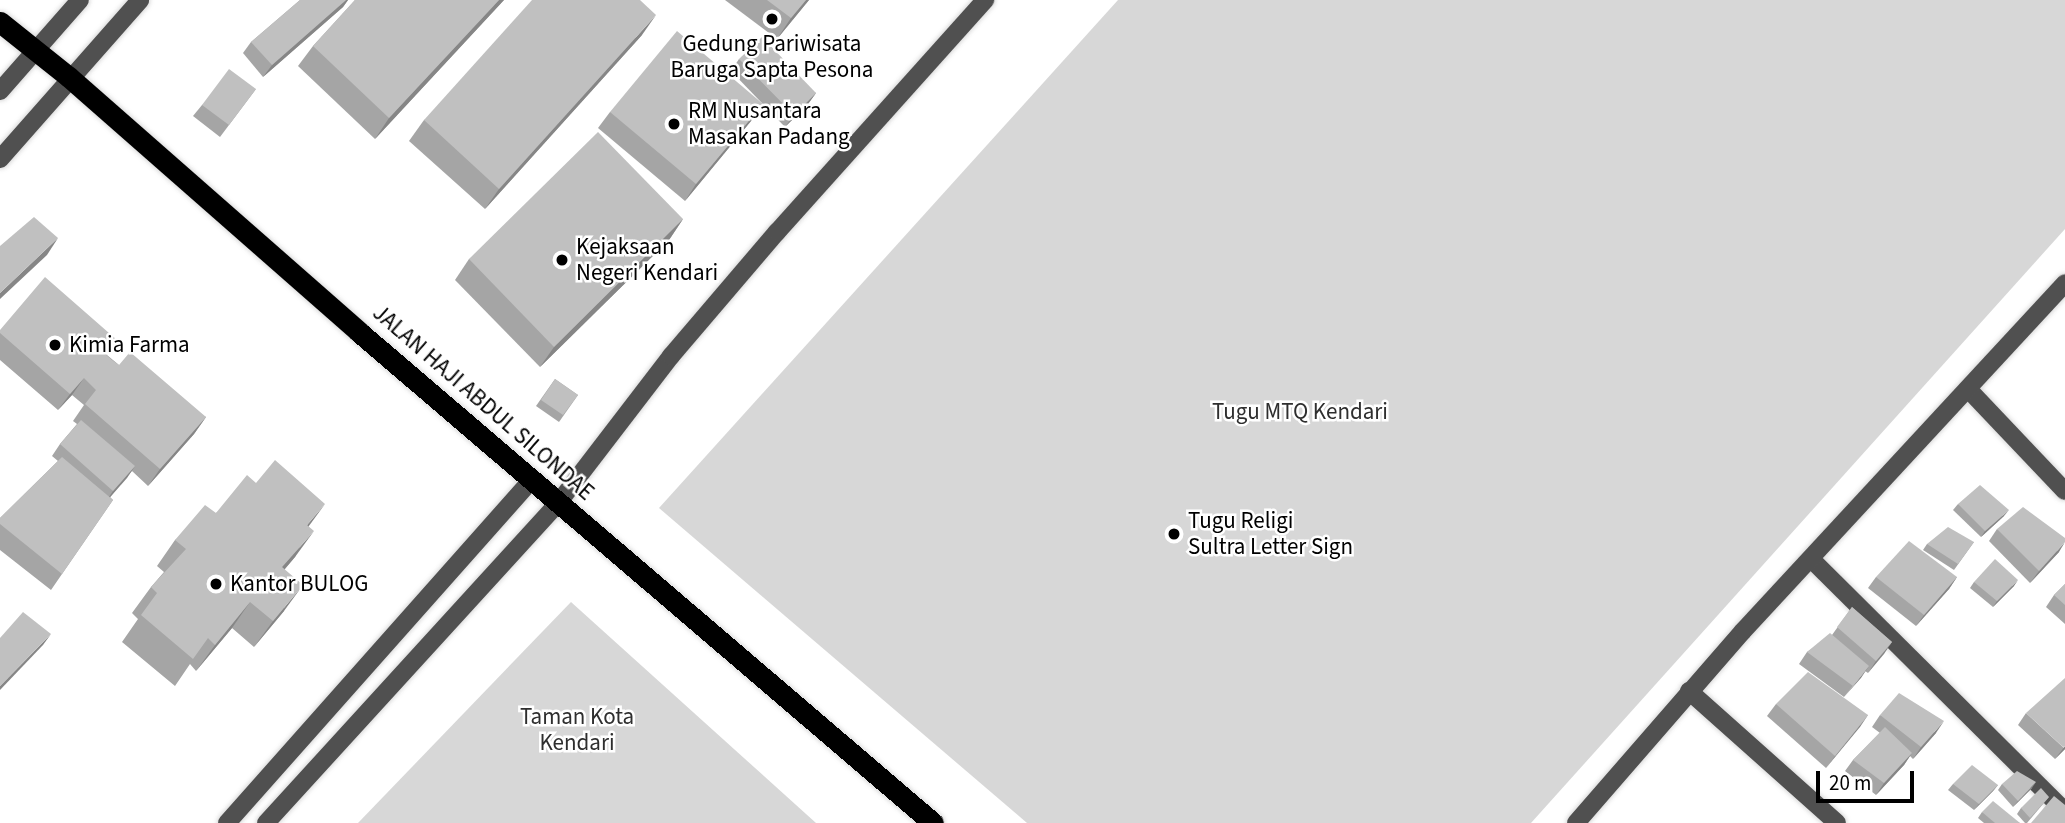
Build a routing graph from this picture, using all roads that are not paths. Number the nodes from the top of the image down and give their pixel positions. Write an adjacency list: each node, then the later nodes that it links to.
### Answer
1 (80, 0): 5 (street)
2 (139, 0): 6 (street)
3 (985, 0): 13 (street)
4 (0, 22): 5 (highway, JALAN HAJI ABDUL SILONDAE)
5 (35, 51): 6 (highway, JALAN HAJI ABDUL SILONDAE); 7 (street)
6 (69, 77): 8 (street); 11 (highway, JALAN HAJI ABDUL SILONDAE)
7 (0, 91)
8 (0, 159)
9 (2065, 284): 10 (street)
10 (1969, 390): 12 (street); 14 (street)
11 (532, 479): 13 (highway, JALAN HAJI ABDUL SILONDAE); 17 (street)
12 (2065, 491)
13 (559, 502): 18 (street); 19 (highway, JALAN HAJI ABDUL SILONDAE)
14 (1811, 559): 15 (street); 16 (street)
15 (1689, 691): 20 (street); 21 (street)
16 (2065, 811)
17 (227, 823)
18 (266, 823)
19 (933, 823)
20 (1576, 823)
21 (1837, 823)

